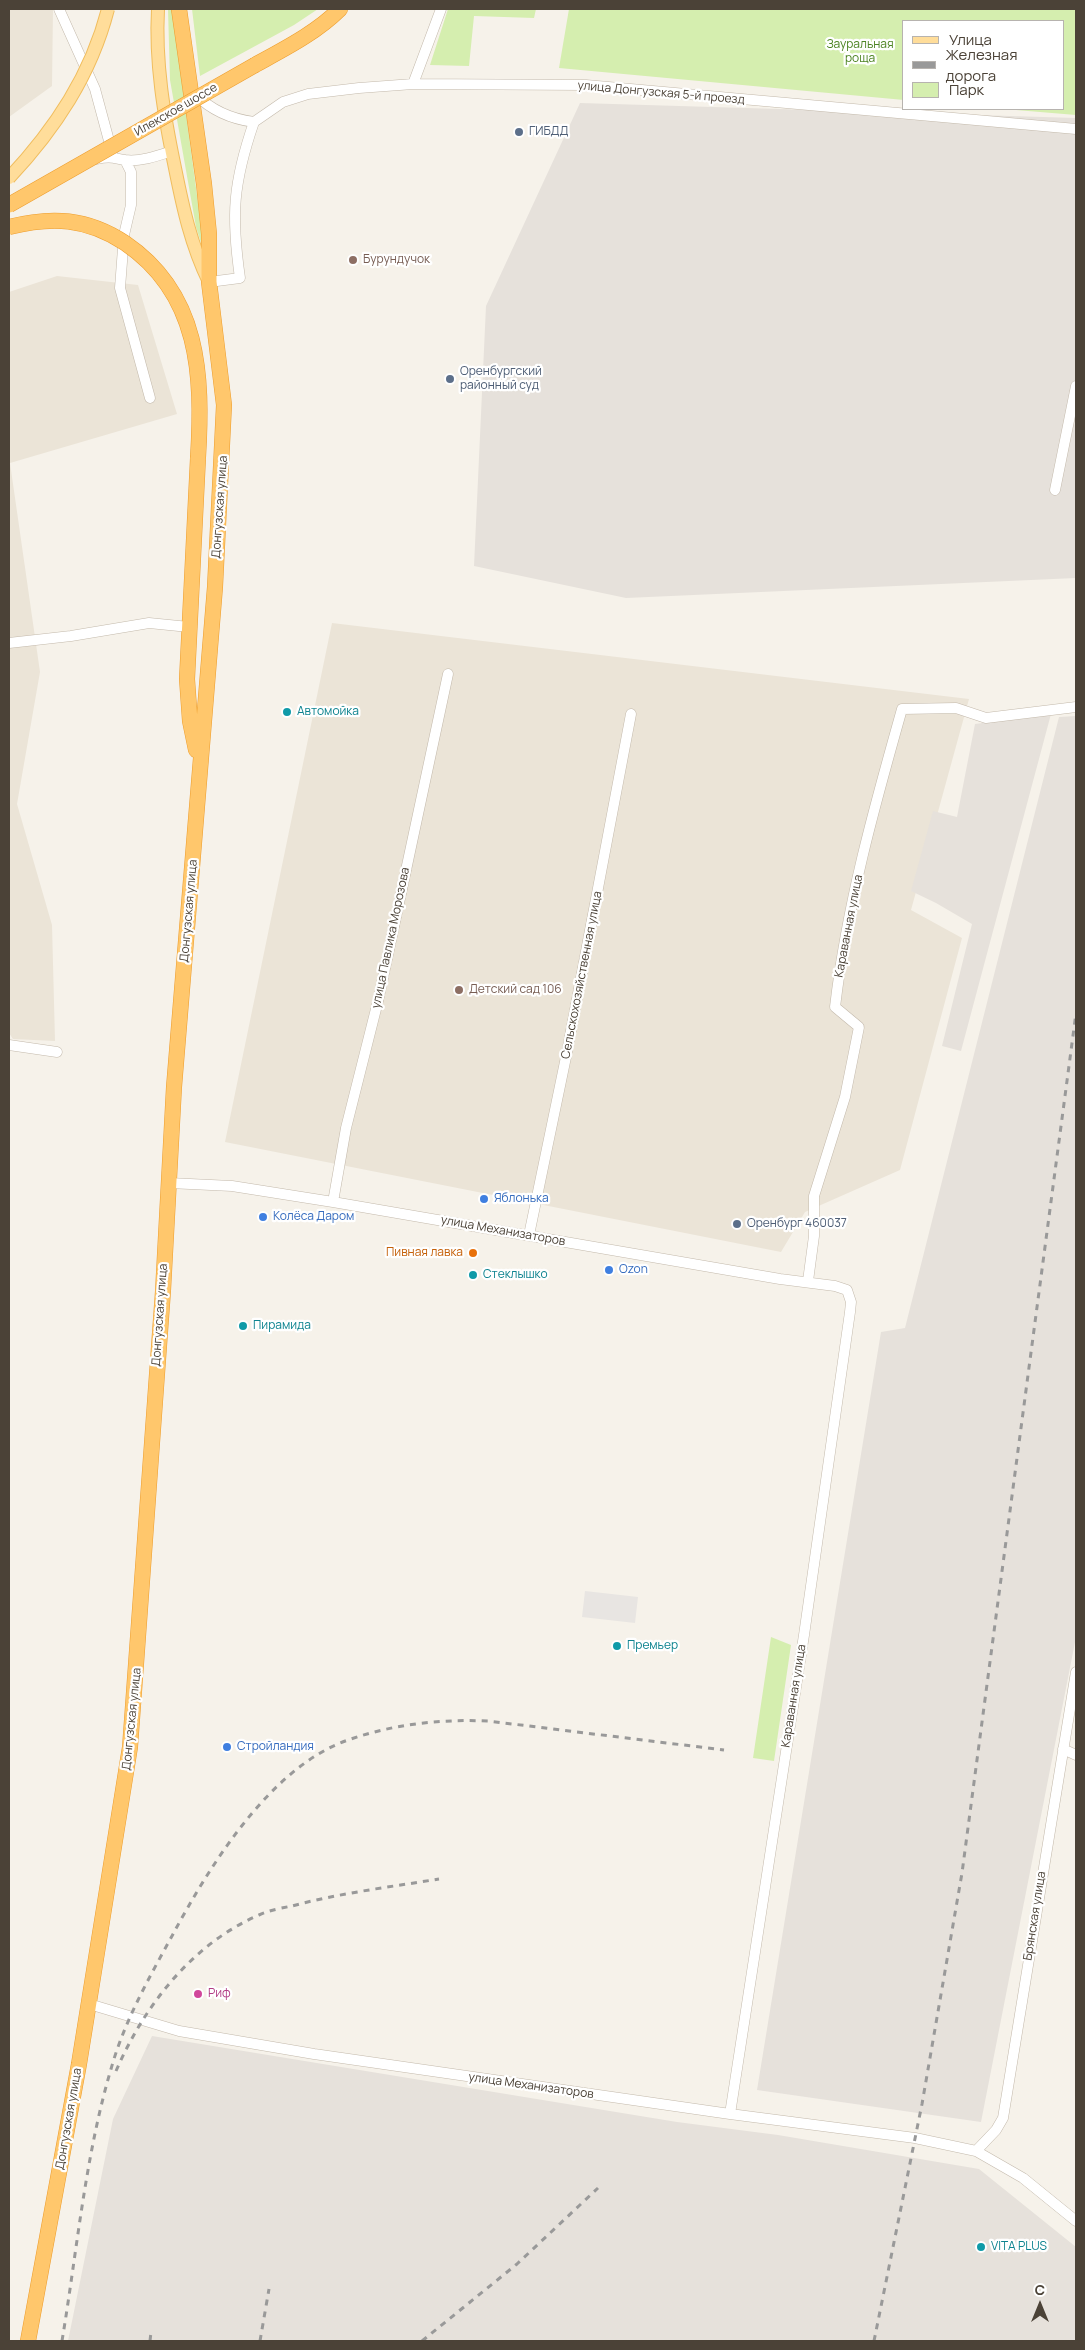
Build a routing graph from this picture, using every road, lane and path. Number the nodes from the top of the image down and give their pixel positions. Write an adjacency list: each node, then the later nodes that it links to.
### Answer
1 (59, 9): 12 (street)
2 (108, 9): 14 (main road, bridge)
3 (158, 9): 11 (main road, Донгузская улица)
4 (179, 9): 8 (highway, Донгузская улица)
5 (340, 9): 16 (highway, Илекское шоссе, bridge)
6 (441, 9): 7 (street)
7 (413, 84): 9 (street, улица Донгузская 5-й проезд); 10 (street, улица Донгузская 5-й проезд)
8 (191, 90): 9 (street); 18 (highway, Донгузская улица)
9 (254, 122): 18 (street)
10 (1076, 129)
11 (172, 151): 13 (street); 18 (main road, Донгузская улица)
12 (112, 156): 13 (street); 15 (street)
13 (125, 160): 20 (street)
14 (9, 178)
15 (9, 201)
16 (9, 205)
17 (9, 227): 22 (highway, bridge)
18 (209, 282): 27 (highway, Донгузская улица)
19 (1076, 386): 21 (street)
20 (150, 398)
21 (1055, 490)
22 (189, 627): 23 (street); 27 (highway)
23 (9, 643)
24 (448, 674): 31 (street, улица Павлика Морозова)
25 (1076, 707): 33 (street, Караванная улица)
26 (631, 714): 32 (street, Сельскохозяйственная улица)
27 (200, 767): 30 (highway, Донгузская улица)
28 (9, 1045): 29 (street)
29 (57, 1052)
30 (169, 1183): 31 (street, улица Механизаторов); 38 (highway, Донгузская улица)
31 (333, 1202): 32 (street, улица Механизаторов)
32 (529, 1235): 33 (street, улица Механизаторов)
33 (808, 1281): 34 (street, улица Механизаторов)
34 (835, 1286): 39 (street, Караванная улица)
35 (1076, 1672): 36 (street, Брянская улица)
36 (1063, 1749): 37 (street); 40 (street, Брянская улица)
37 (1076, 1755)
38 (89, 2004): 39 (street, улица Механизаторов); 42 (highway, Донгузская улица)
39 (730, 2114): 40 (street, улица Механизаторов)
40 (976, 2151): 41 (street, улица Механизаторов)
41 (1076, 2221)
42 (28, 2341)

